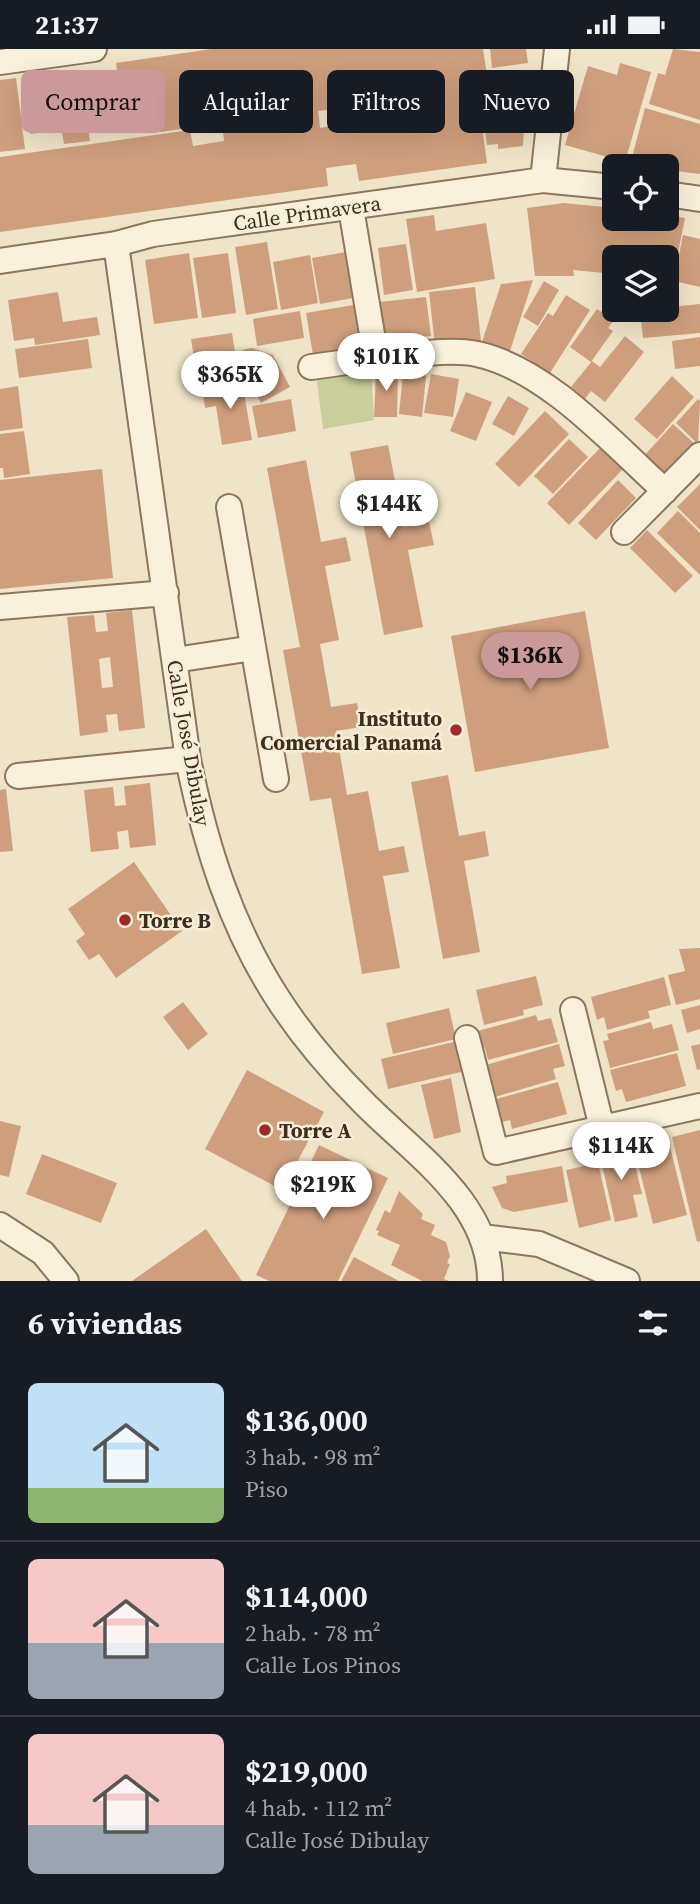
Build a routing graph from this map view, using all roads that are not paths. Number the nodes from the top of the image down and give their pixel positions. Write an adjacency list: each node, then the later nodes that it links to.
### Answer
1 (94, 49): 3 (street)
2 (557, 49): 4 (street)
3 (0, 62)
4 (543, 180): 5 (street, Calle Primavera); 8 (street, Calle Primavera)
5 (602, 186)
6 (679, 196): 7 (street)
7 (700, 199)
8 (351, 208): 9 (street, Calle Primavera); 11 (street)
9 (116, 244): 10 (street, Calle Primavera); 17 (street, Calle José Dibulay)
10 (0, 261)
11 (376, 358): 12 (street); 14 (street)
12 (311, 367)
13 (700, 455): 14 (street)
14 (665, 491): 16 (street)
15 (229, 507): 19 (street)
16 (625, 532)
17 (166, 593): 18 (street); 20 (street, Calle José Dibulay)
18 (0, 607)
19 (254, 648): 20 (street); 23 (street)
20 (175, 660): 21 (street, Calle José Dibulay)
21 (188, 759): 22 (street); 29 (street, Calle José Dibulay)
22 (18, 776)
23 (276, 779)
24 (573, 1010): 27 (street)
25 (467, 1038): 27 (street)
26 (700, 1106): 27 (street)
27 (602, 1128)
28 (0, 1225): 30 (street)
29 (482, 1237): 31 (street, Calle José Dibulay); 32 (street)
30 (66, 1281)
31 (490, 1281)
32 (627, 1281)

